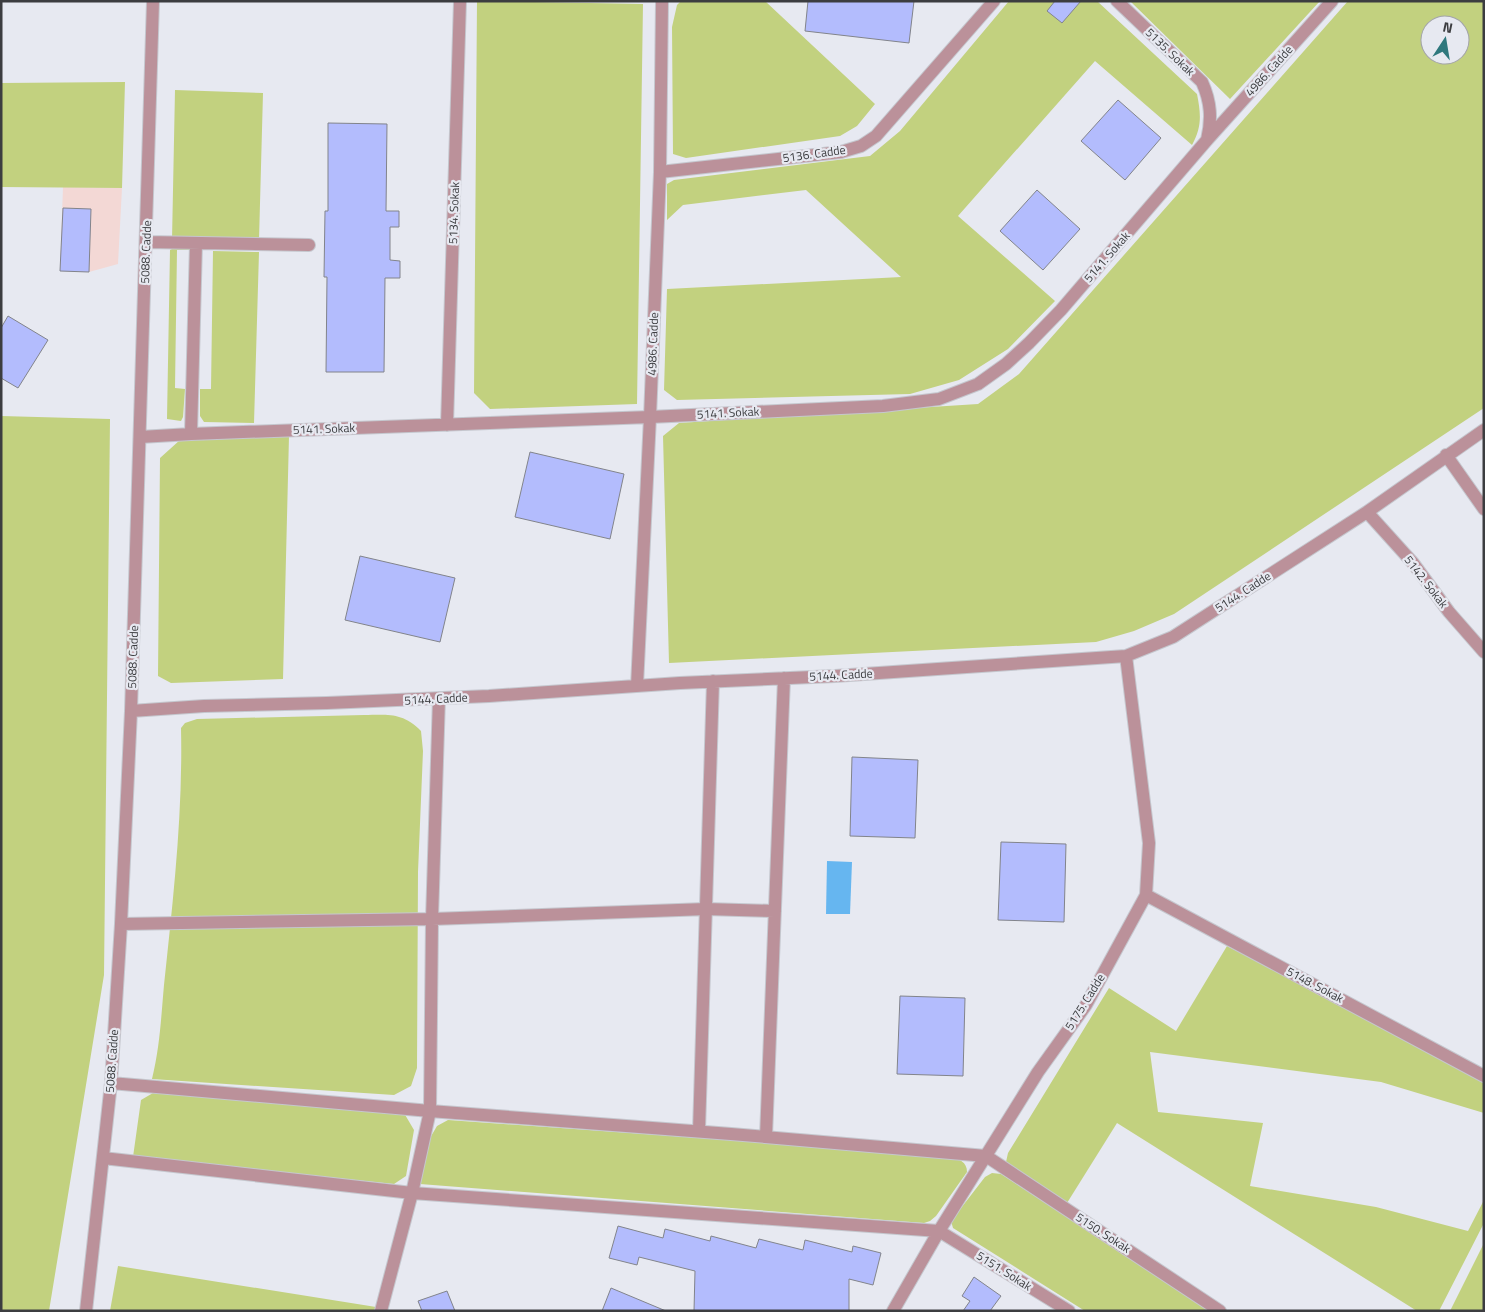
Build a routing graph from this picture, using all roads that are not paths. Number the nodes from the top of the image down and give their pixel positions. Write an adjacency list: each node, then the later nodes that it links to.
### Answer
1 (152, 1): 9 (street, 5088. Cadde)
2 (460, 1): 13 (street, 5134. Sokak)
3 (662, 1): 8 (street, 4986. Cadde)
4 (994, 1): 8 (street, 5136. Cadde)
5 (1117, 1): 7 (street, 5135. Sokak)
6 (1332, 1): 7 (street, 4986. Cadde)
7 (1207, 140): 12 (street, 5141. Sokak)
8 (660, 172): 12 (street, 4986. Cadde)
9 (146, 242): 10 (street); 16 (street, 5088. Cadde)
10 (196, 243): 11 (street); 15 (street)
11 (309, 245)
12 (650, 417): 13 (street, 5141. Sokak); 24 (street, 4986. Cadde)
13 (447, 425): 15 (street, 5141. Sokak)
14 (1484, 430): 17 (street, 5144. Cadde)
15 (191, 434): 16 (street, 5141. Sokak)
16 (140, 437): 26 (street, 5088. Cadde)
17 (1446, 455): 18 (street); 19 (street, 5144. Cadde)
18 (1484, 509)
19 (1366, 512): 20 (street, 5142. Sokak); 21 (street, 5144. Cadde)
20 (1484, 652)
21 (1126, 656): 22 (street, 5144. Cadde); 27 (street, 5175. Cadde)
22 (784, 678): 23 (street, 5144. Cadde); 29 (street)
23 (713, 682): 24 (street, 5144. Cadde); 28 (street)
24 (637, 686): 25 (street, 5144. Cadde)
25 (439, 698): 26 (street, 5144. Cadde); 30 (street)
26 (131, 711): 31 (street, 5088. Cadde)
27 (1146, 895): 32 (street, 5148. Sokak); 37 (street, 5175. Cadde)
28 (706, 909): 29 (street); 30 (street); 35 (street)
29 (775, 911): 36 (street)
30 (432, 919): 31 (street); 34 (street)
31 (122, 924): 33 (street, 5088. Cadde)
32 (1484, 1076)
33 (111, 1082): 34 (street); 38 (street, 5088. Cadde)
34 (430, 1111): 35 (street); 39 (street)
35 (699, 1131): 36 (street)
36 (766, 1137): 37 (street)
37 (986, 1156): 40 (street, 5175. Cadde); 45 (street, 5150. Sokak)
38 (103, 1158): 39 (street); 41 (street, 5088. Cadde)
39 (412, 1193): 40 (street); 42 (street)
40 (940, 1231): 43 (street, 5175. Cadde); 44 (street, 5151. Sokak)
41 (86, 1311)
42 (381, 1311)
43 (893, 1311)
44 (1069, 1311)
45 (1220, 1311)

